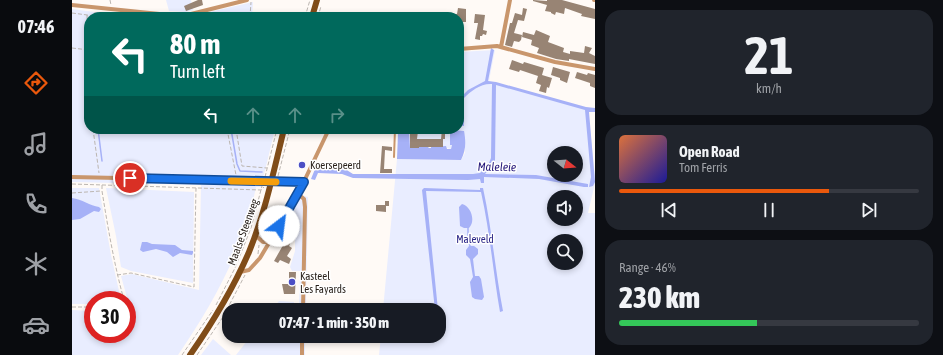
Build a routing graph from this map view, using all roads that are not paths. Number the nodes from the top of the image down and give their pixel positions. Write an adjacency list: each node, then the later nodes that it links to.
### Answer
1 (247, 0): 6 (street)
2 (317, 0): 7 (main road)
3 (510, 0): 8 (street)
4 (72, 5): 5 (street)
5 (138, 12)
6 (198, 12)
7 (313, 12)
8 (501, 47): 9 (street); 10 (street)
9 (464, 49)
10 (595, 69)
11 (283, 134): 16 (main road, Maalse Steenweg)
12 (327, 134): 17 (street)
13 (395, 134): 14 (lane)
14 (394, 157)
15 (72, 177): 16 (street)
16 (271, 182): 17 (street); 19 (main road, Maalse Steenweg)
17 (304, 182): 18 (street)
18 (298, 194): 20 (street); 22 (street)
19 (255, 235): 20 (street); 21 (main road, Maalse Steenweg)
20 (271, 240): 21 (street)
21 (240, 272): 24 (main road, Maalse Steenweg)
22 (303, 303)
23 (302, 343): 25 (street)
24 (190, 355)
25 (302, 355)

